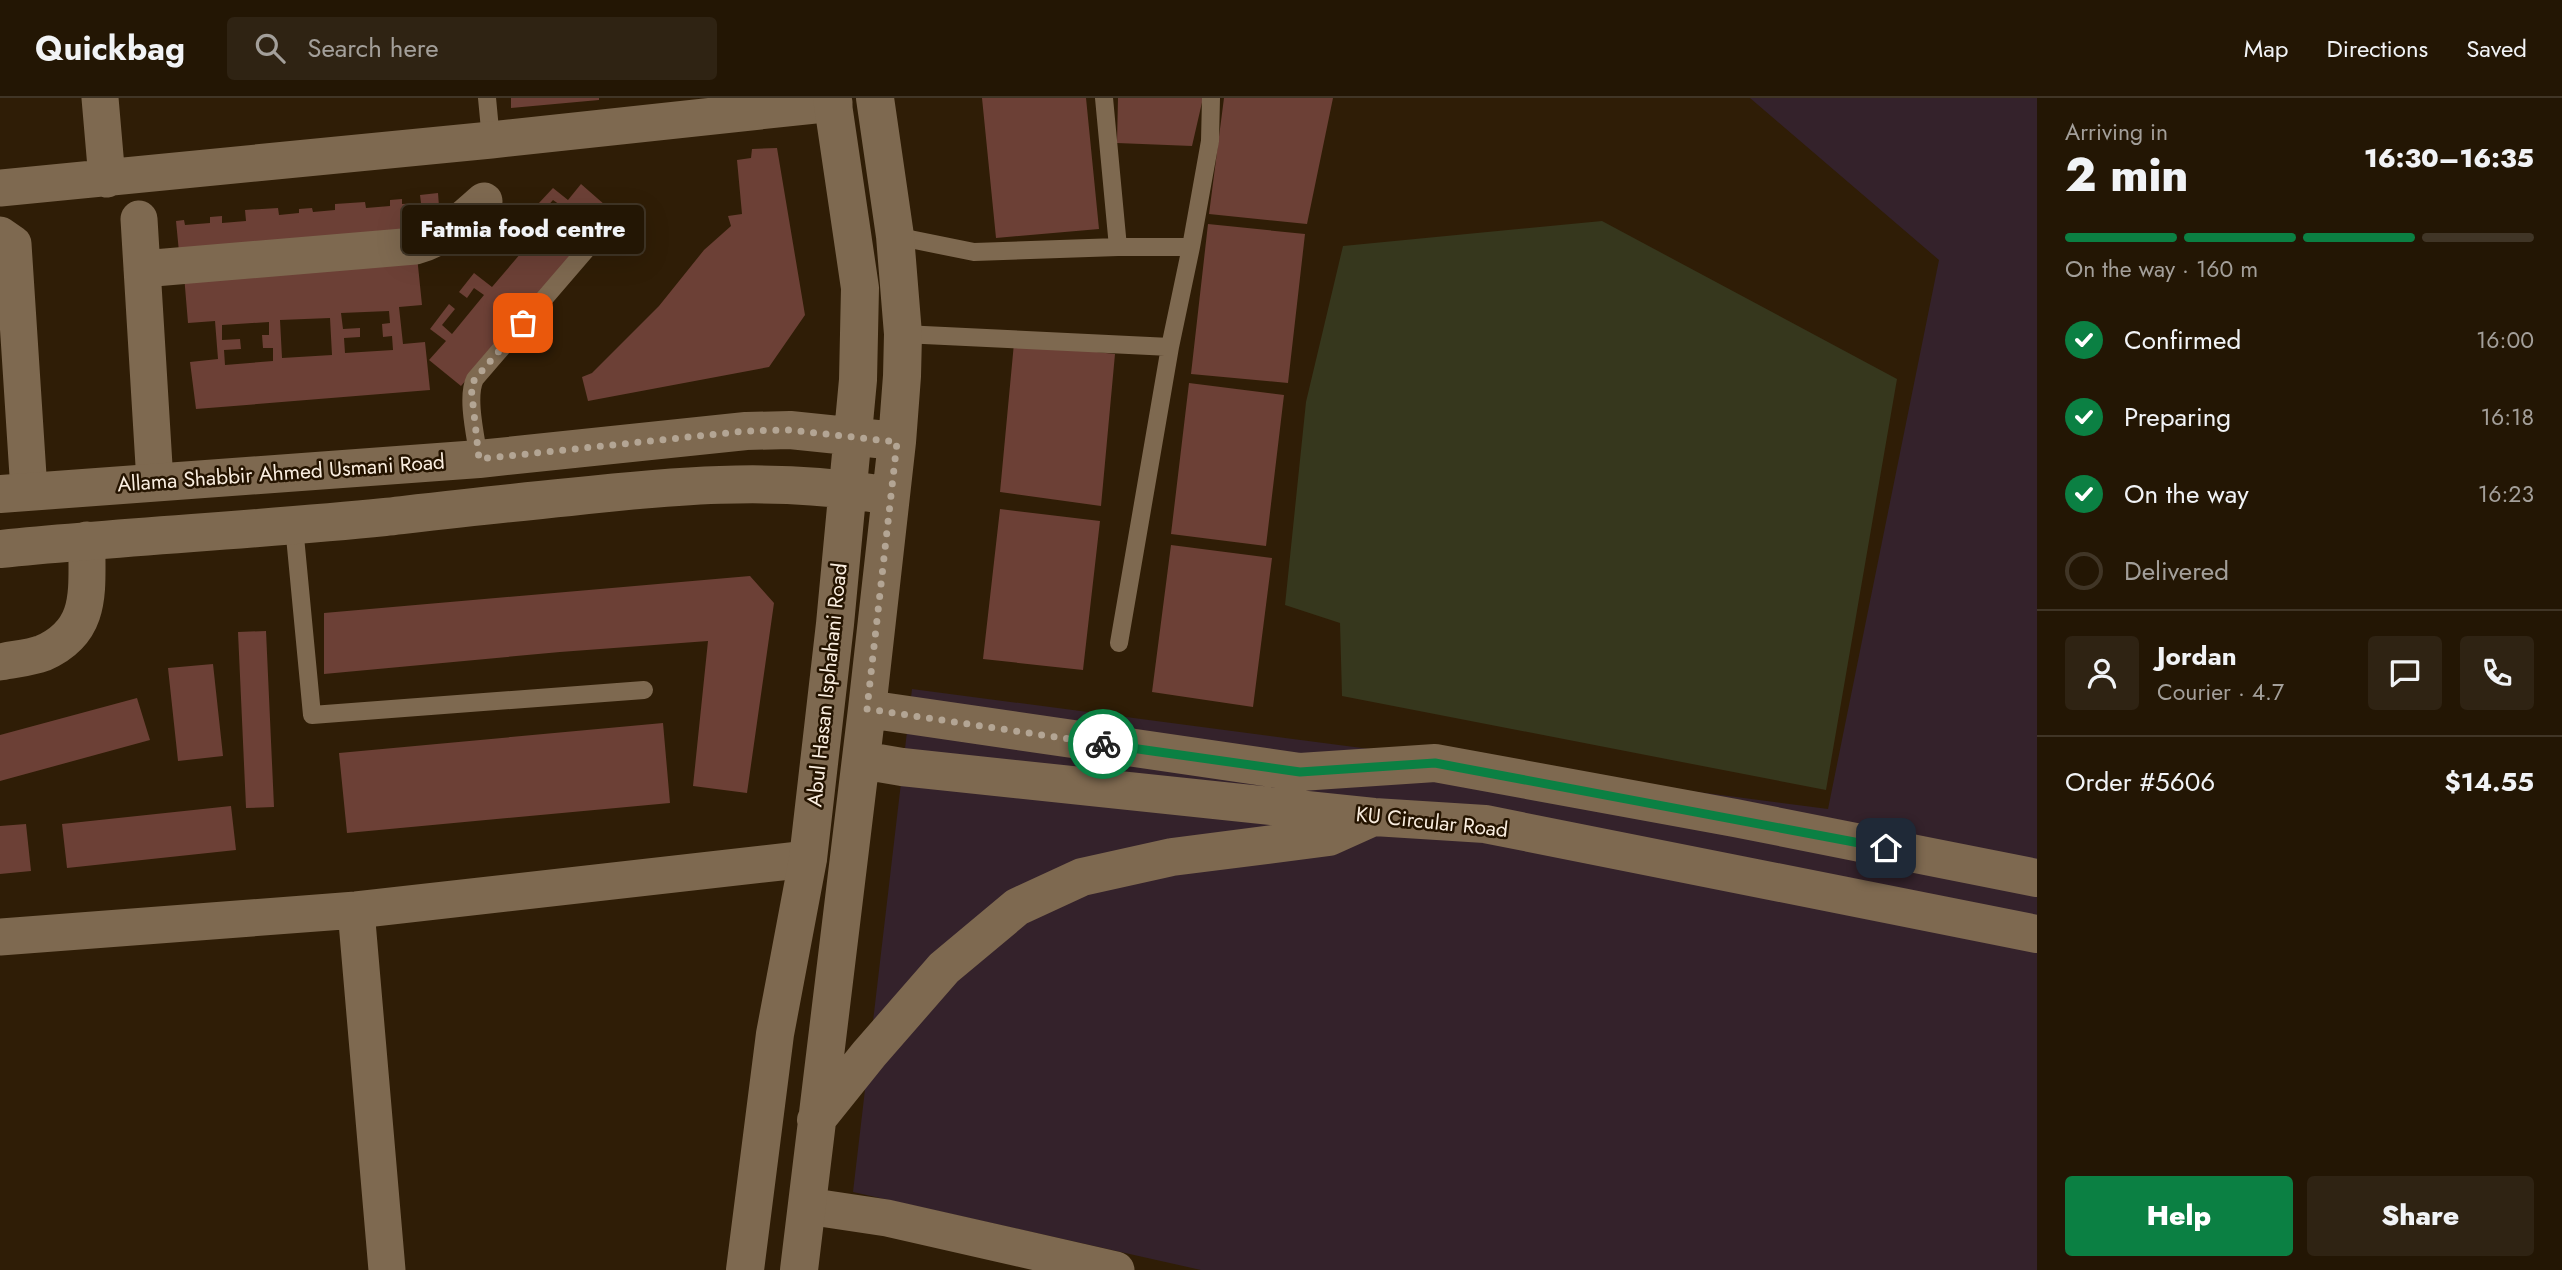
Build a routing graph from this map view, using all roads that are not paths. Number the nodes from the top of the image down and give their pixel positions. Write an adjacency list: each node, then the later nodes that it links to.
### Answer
1 (100, 98): 8 (street)
2 (487, 98): 7 (lane)
3 (875, 98): 14 (main road, Abul Hasan Isphahani Road)
4 (1104, 98): 15 (lane)
5 (1211, 98): 16 (lane)
6 (833, 100): 7 (street); 20 (main road, Abul Hasan Isphahani Road)
7 (491, 140): 8 (street)
8 (107, 179): 9 (street)
9 (0, 188)
10 (484, 201): 17 (street)
11 (139, 219): 17 (street)
12 (604, 229): 22 (lane)
13 (0, 235): 25 (street)
14 (895, 236): 15 (lane); 18 (main road, Abul Hasan Isphahani Road)
15 (1118, 247): 16 (lane)
16 (1191, 247): 19 (lane)
17 (142, 269): 23 (street)
18 (903, 334): 19 (lane); 21 (main road, Abul Hasan Isphahani Road)
19 (1170, 347): 30 (lane)
20 (851, 436): 21 (main road, Allama Shabbir Ahmed Usmani Road); 22 (main road, Allama Shabbir Ahmed Usmani Road); 24 (main road, Abul Hasan Isphahani Road)
21 (897, 442): 26 (main road, Abul Hasan Isphahani Road)
22 (479, 459): 23 (main road, Allama Shabbir Ahmed Usmani Road)
23 (155, 482): 25 (main road, Allama Shabbir Ahmed Usmani Road)
24 (846, 489): 26 (main road); 27 (main road); 37 (main road, Abul Hasan Isphahani Road)
25 (15, 492)
26 (890, 496): 33 (main road, Abul Hasan Isphahani Road)
27 (294, 526): 28 (main road); 32 (lane)
28 (87, 540): 29 (main road); 31 (street)
29 (0, 549)
30 (1119, 643)
31 (0, 662)
32 (644, 690)
33 (867, 709): 34 (main road, Abul Hasan Isphahani Road); 35 (main road)
34 (861, 760): 36 (main road, KU Circular Road); 42 (main road, Abul Hasan Isphahani Road)
35 (1376, 767): 36 (main road); 38 (main road)
36 (1374, 817): 40 (main road, KU Circular Road); 42 (main road)
37 (808, 859): 39 (street); 45 (main road, Abul Hasan Isphahani Road)
38 (2037, 878)
39 (356, 910): 41 (street); 44 (street)
40 (2037, 934)
41 (0, 937)
42 (816, 1120): 43 (main road, Abul Hasan Isphahani Road)
43 (807, 1206): 46 (main road, Abul Hasan Isphahani Road); 47 (street)
44 (387, 1270)
45 (745, 1270)
46 (799, 1270)
47 (1116, 1270)

